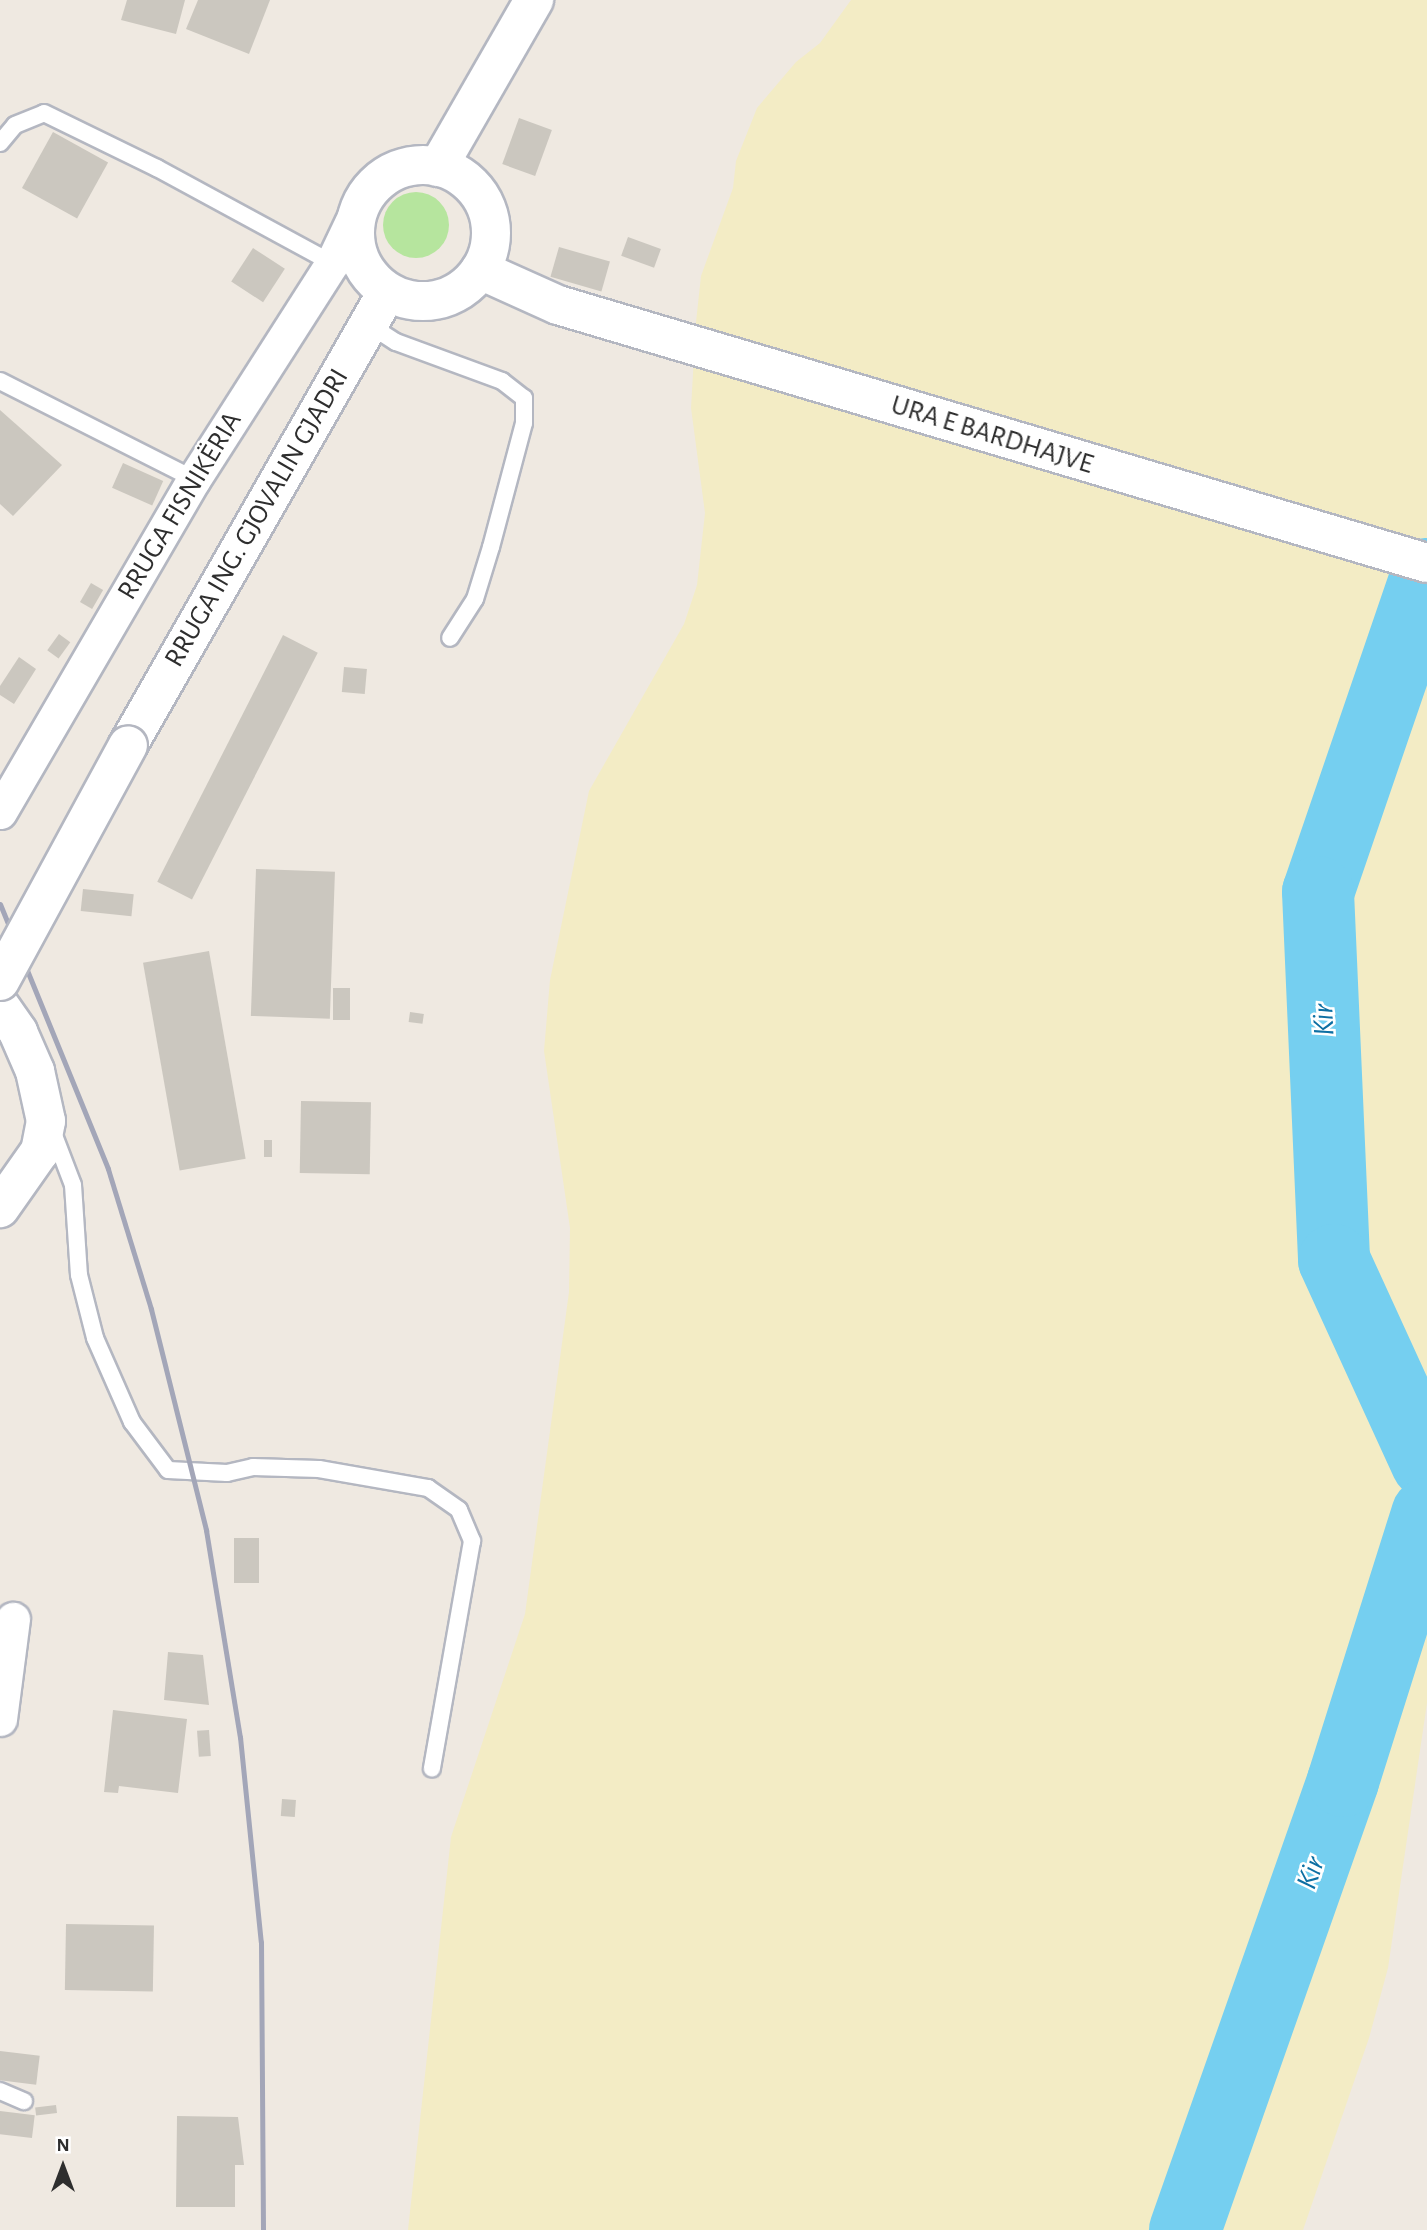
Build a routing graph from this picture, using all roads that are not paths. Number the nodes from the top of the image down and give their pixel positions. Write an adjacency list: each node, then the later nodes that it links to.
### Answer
1 (534, 0): 3 (main road)
2 (0, 143): 5 (lane)
3 (438, 167): 4 (main road); 6 (main road)
4 (361, 202): 5 (street, RRUGA FISNIKËRIA); 7 (main road)
5 (332, 263): 9 (street, RRUGA FISNIKËRIA)
6 (480, 270): 7 (main road); 10 (main road, URA E BARDHAJVE)
7 (377, 308): 11 (lane); 13 (main road, RRUGA ING. GJOVALIN GJADRI, bridge)
8 (0, 380): 9 (lane)
9 (194, 480): 12 (street, RRUGA FISNIKËRIA)
10 (1427, 563)
11 (450, 638)
12 (0, 812)
13 (0, 981)
14 (0, 1006): 15 (main road)
15 (46, 1121): 16 (main road); 19 (lane)
16 (0, 1208)
17 (13, 1619): 18 (street)
18 (0, 1719)
19 (432, 1769)
20 (0, 2091): 21 (lane)
21 (24, 2101)

